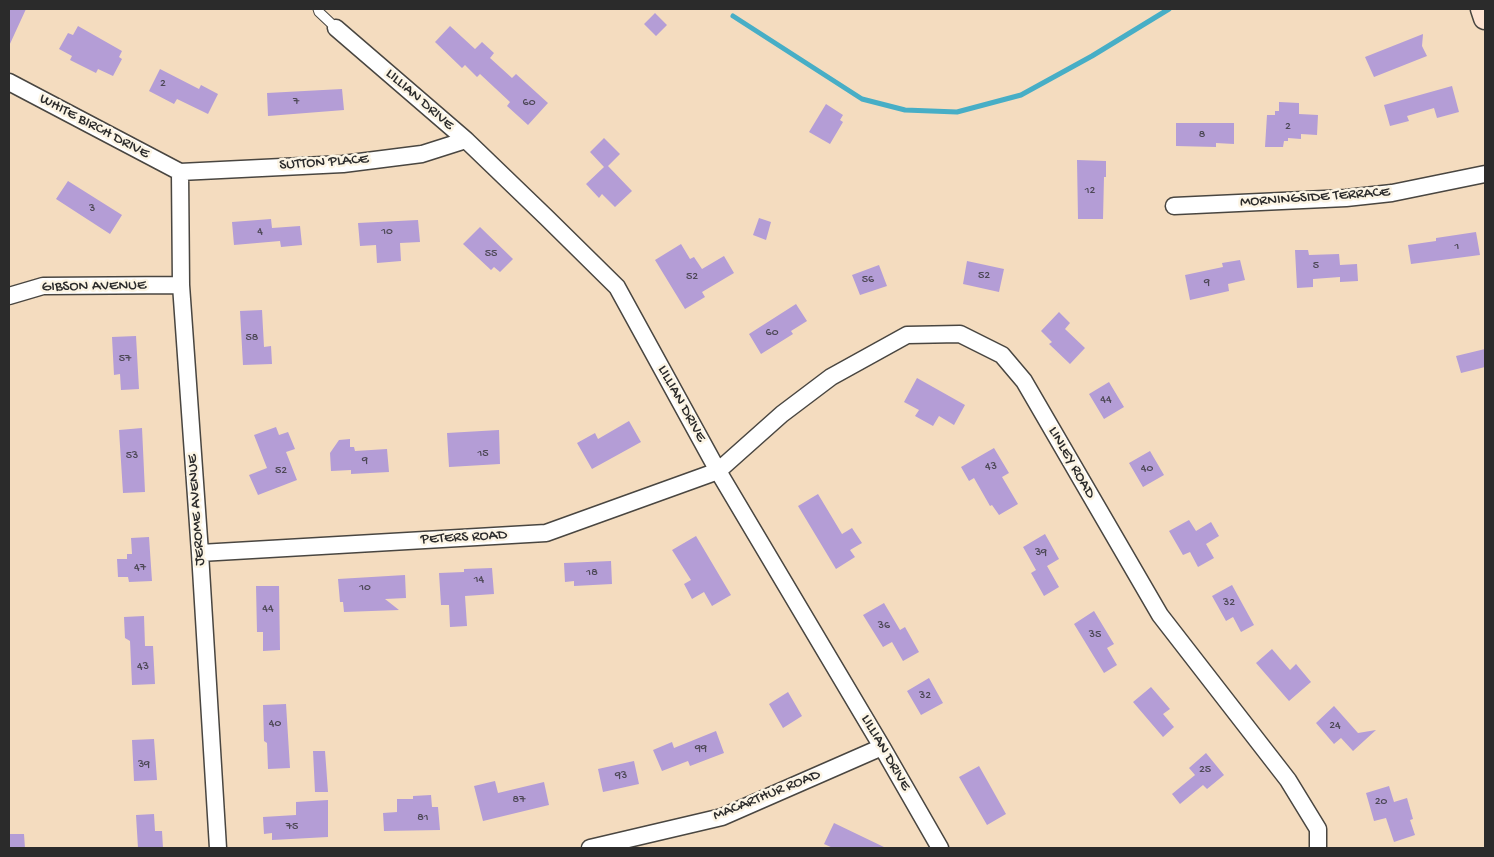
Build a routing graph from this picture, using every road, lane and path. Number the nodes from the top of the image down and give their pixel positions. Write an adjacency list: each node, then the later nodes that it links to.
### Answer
1 (318, 9): 4 (lane)
2 (1482, 9): 3 (main road)
3 (1485, 18)
4 (336, 28): 6 (street, LILLIAN DRIVE)
5 (9, 82): 7 (street, WHITE BIRCH DRIVE)
6 (466, 140): 7 (street, SUTTON PLACE); 12 (street, LILLIAN DRIVE)
7 (180, 172): 10 (street, JEROME AVENUE)
8 (1485, 174): 9 (street, MORNINGSIDE TERRACE)
9 (1174, 206)
10 (181, 285): 11 (street, GIBSON AVENUE); 13 (street, JEROME AVENUE)
11 (9, 296)
12 (718, 471): 13 (street, PETERS ROAD); 14 (street, LILLIAN DRIVE); 18 (street, LINLEY ROAD)
13 (200, 553): 15 (street, JEROME AVENUE)
14 (882, 747): 16 (street, MACARTHUR ROAD); 17 (street, LILLIAN DRIVE)
15 (218, 848)
16 (590, 848)
17 (940, 848)
18 (1318, 848)

